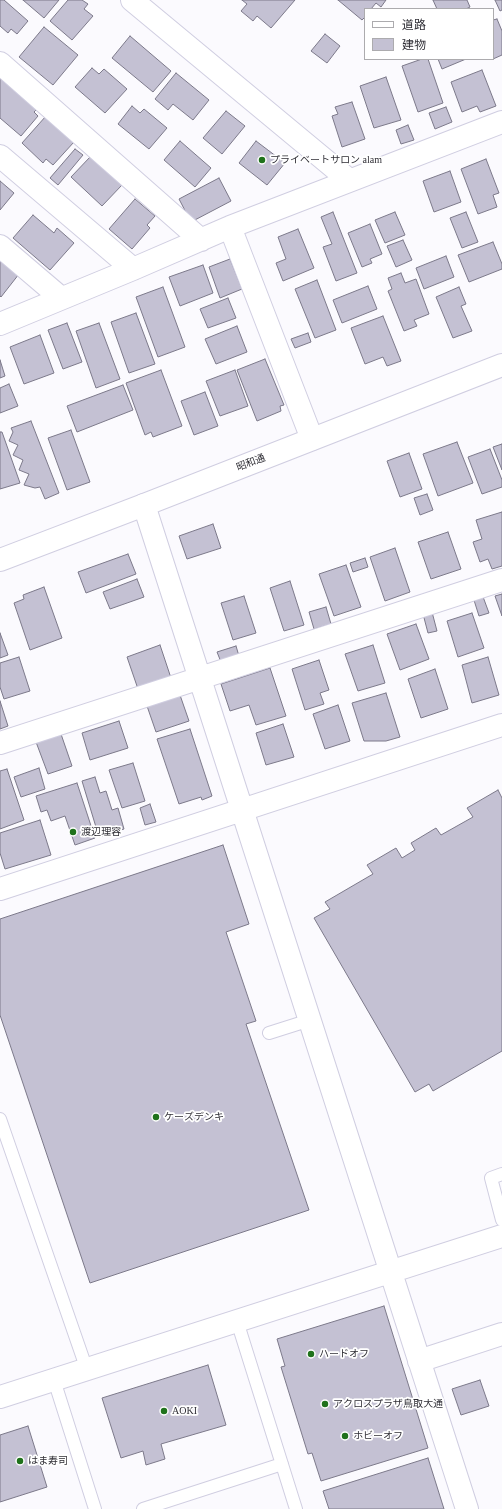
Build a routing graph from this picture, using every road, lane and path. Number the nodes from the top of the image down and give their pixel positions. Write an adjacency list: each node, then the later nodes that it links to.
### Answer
1 (132, 0): 5 (street)
2 (0, 63): 7 (street)
3 (502, 122): 5 (street)
4 (0, 156): 9 (street)
5 (349, 180): 6 (street)
6 (230, 228): 7 (street); 13 (street)
7 (201, 240): 9 (street)
8 (0, 246): 10 (street)
9 (133, 269): 10 (street)
10 (61, 298): 11 (street)
11 (0, 324)
12 (502, 365): 13 (street, 昭和通)
13 (312, 439): 14 (street, 昭和通)
14 (144, 505): 15 (street, 昭和通); 17 (street)
15 (0, 560)
16 (502, 580): 17 (street)
17 (199, 678): 19 (street); 20 (street)
18 (502, 725): 20 (street)
19 (0, 743)
20 (241, 810): 21 (street); 22 (street)
21 (0, 890)
22 (310, 1020): 23 (lane); 29 (street)
23 (269, 1033)
24 (0, 1119): 33 (lane)
25 (502, 1168): 26 (lane)
26 (496, 1176): 27 (lane)
27 (502, 1220)
28 (502, 1236): 29 (street)
29 (390, 1271): 30 (street); 32 (street)
30 (237, 1321): 33 (street); 36 (lane)
31 (502, 1334): 32 (street)
32 (419, 1361): 40 (street)
33 (87, 1370): 34 (street)
34 (54, 1380): 35 (street); 37 (lane)
35 (0, 1397)
36 (282, 1464): 38 (lane); 39 (lane)
37 (95, 1509)
38 (143, 1509)
39 (296, 1509)
40 (467, 1509)

